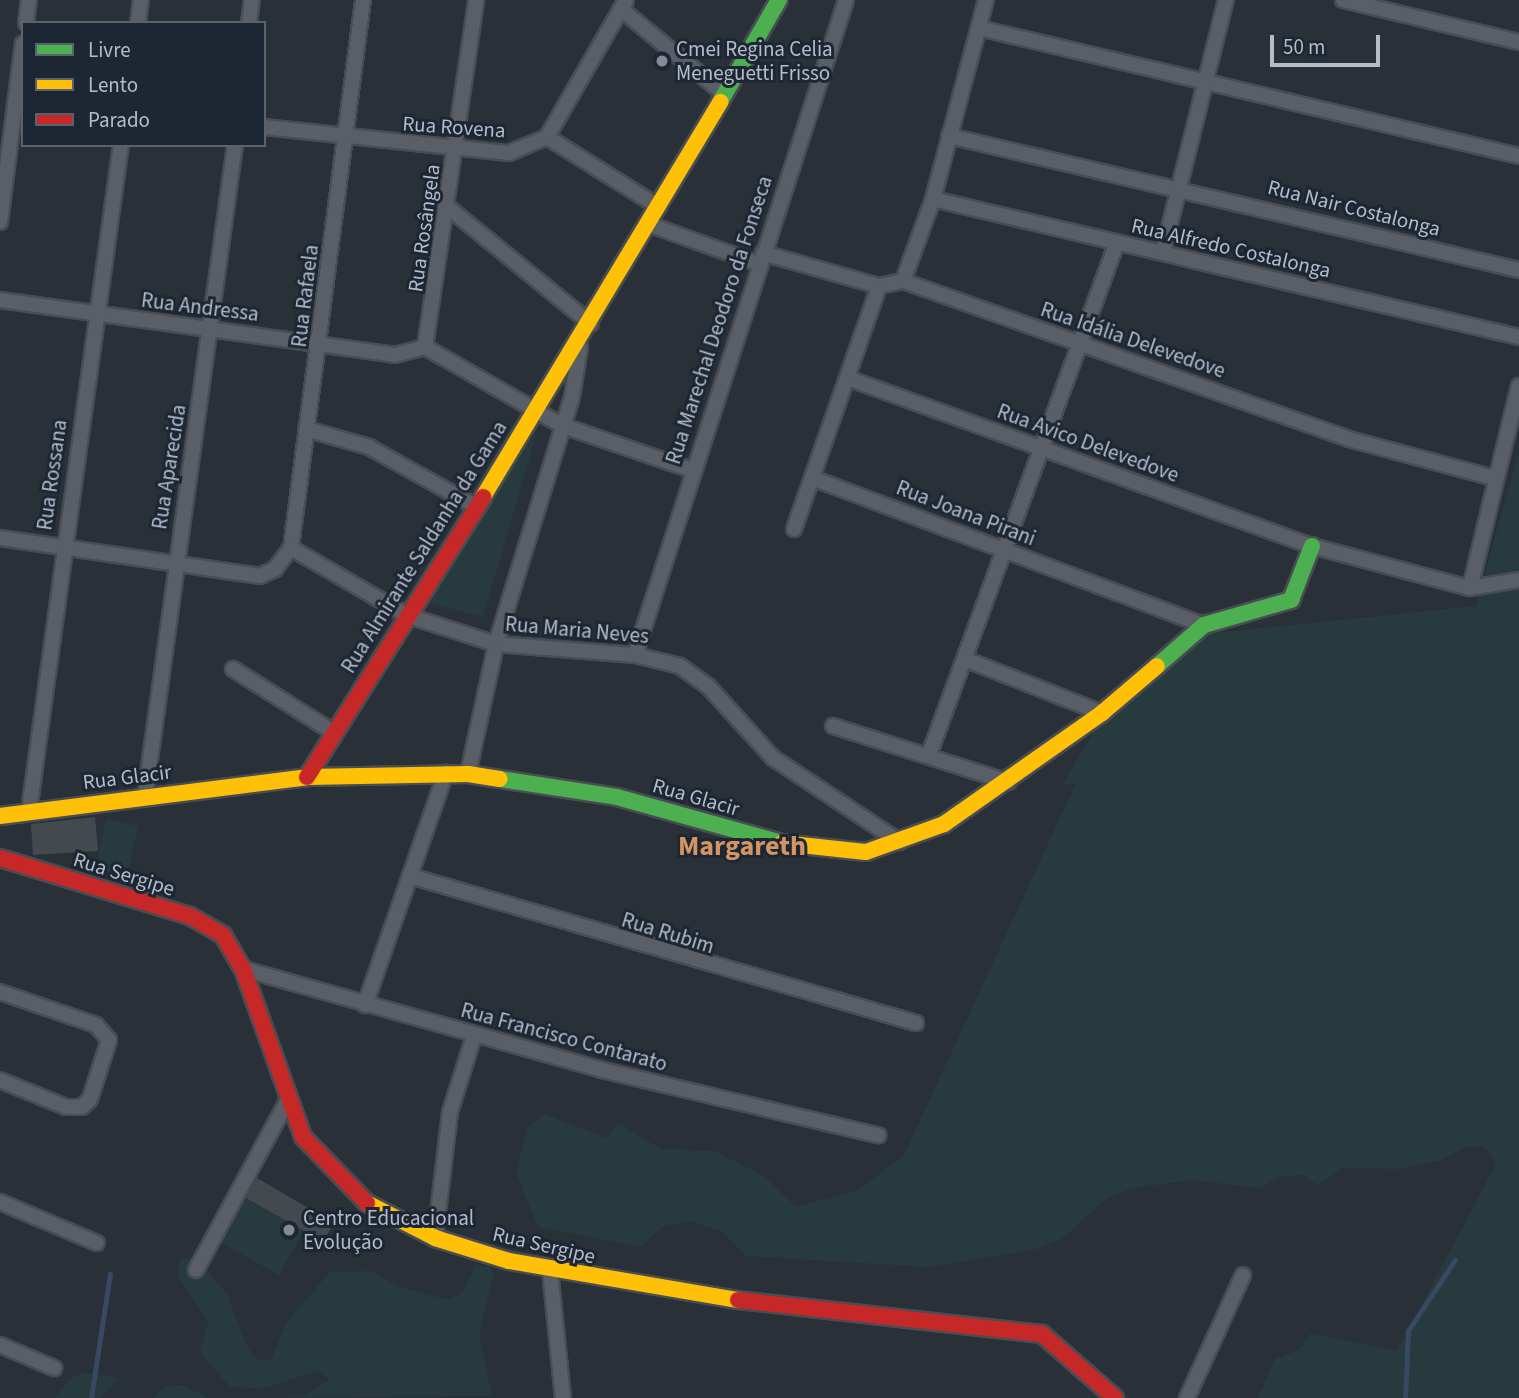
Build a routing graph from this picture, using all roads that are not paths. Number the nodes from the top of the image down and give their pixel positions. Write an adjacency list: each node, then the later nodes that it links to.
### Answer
1 (29, 0): 12 (street)
2 (141, 0): 13 (street)
3 (252, 0): 14 (street)
4 (363, 0): 24 (street, Rua Rafaela)
5 (476, 0): 27 (street, Rua Rosângela)
6 (779, 0): 20 (street, Rua Almirante Saldanha da Gama)
7 (846, 0): 37 (street, Rua Marechal Deodoro da Fonseca)
8 (986, 0): 15 (street)
9 (1226, 0): 18 (street)
10 (1343, 0): 16 (street)
11 (624, 5): 20 (street); 22 (street)
12 (26, 21)
13 (138, 21)
14 (249, 21)
15 (979, 28): 18 (street); 23 (street)
16 (1519, 42)
17 (21, 53): 19 (street)
18 (1206, 80): 28 (street); 29 (street)
19 (13, 91): 33 (street)
20 (723, 93): 31 (street, Rua Almirante Saldanha da Gama)
21 (266, 127): 24 (street, Rua Rovena)
22 (547, 136): 27 (street, Rua Rovena); 31 (street)
23 (949, 136): 29 (street, Rua Nair Costalonga); 30 (street)
24 (345, 139): 27 (street, Rua Rovena); 48 (street, Rua Rafaela)
25 (121, 147): 42 (street, Rua Rossana)
26 (235, 147): 44 (street, Rua Aparecida)
27 (456, 150): 32 (street, Rua Rosângela)
28 (1519, 156)
29 (1179, 187): 36 (street); 38 (street, Rua Nair Costalonga)
30 (933, 199): 35 (street, Rua Alfredo Costalonga); 39 (street)
31 (659, 206): 34 (street, Rua Almirante Saldanha da Gama)
32 (449, 208): 43 (street); 49 (street, Rua Rosângela)
33 (0, 222)
34 (649, 224): 37 (street); 43 (street, Rua Almirante Saldanha da Gama)
35 (1117, 242): 36 (street, Rua Alfredo Costalonga); 47 (street)
36 (1163, 252): 45 (street, Rua Alfredo Costalonga)
37 (761, 258): 40 (street); 56 (street, Rua Marechal Deodoro da Fonseca)
38 (1519, 270)
39 (903, 281): 40 (street); 47 (street, Rua Idália Delevedove)
40 (879, 286): 50 (street)
41 (0, 300): 42 (street, Rua Andressa)
42 (96, 315): 44 (street, Rua Andressa); 62 (street, Rua Rossana)
43 (591, 324): 46 (street, Rua Almirante Saldanha da Gama)
44 (211, 329): 48 (street, Rua Andressa); 66 (street, Rua Aparecida)
45 (1519, 337)
46 (580, 343): 52 (street, Rua Almirante Saldanha da Gama); 53 (street, Rua Almirante Saldanha da Gama)
47 (1078, 343): 55 (street); 58 (street, Rua Idália Delevedove)
48 (321, 344): 49 (street, Rua Andressa); 54 (street, Rua Rafaela)
49 (425, 347): 52 (street)
50 (850, 379): 55 (street, Rua Avico Delevedove); 57 (street)
51 (1519, 386): 58 (street)
52 (534, 411): 53 (street); 59 (street, Rua Almirante Saldanha da Gama)
53 (563, 426): 56 (street); 71 (street, Rua Almirante Saldanha da Gama)
54 (306, 429): 59 (street); 64 (street, Rua Rafaela)
55 (1040, 448): 63 (street, Rua Avico Delevedove); 65 (street)
56 (692, 470): 72 (street, Rua Marechal Deodoro da Fonseca)
57 (812, 478): 60 (street); 65 (street, Rua Joana Pirani)
58 (1495, 478): 68 (street)
59 (475, 506): 69 (street, Rua Almirante Saldanha da Gama)
60 (794, 529)
61 (0, 538): 62 (street)
62 (64, 545): 66 (street); 84 (street, Rua Rossana)
63 (1312, 547): 68 (street, Rua Avico Delevedove); 70 (street, Rua Glacir)
64 (291, 548): 66 (street); 69 (street, Rua Maria Neves)
65 (1004, 550): 70 (street, Rua Joana Pirani); 73 (street)
66 (176, 561): 83 (street, Rua Aparecida)
67 (1519, 580): 68 (street)
68 (1470, 588)
69 (406, 615): 71 (street, Rua Maria Neves); 77 (street, Rua Almirante Saldanha da Gama)
70 (1204, 625): 75 (street, Rua Glacir)
71 (496, 644): 72 (street, Rua Maria Neves); 80 (street, Rua Almirante Saldanha da Gama)
72 (635, 654): 86 (street, Rua Maria Neves)
73 (965, 659): 75 (street); 78 (street)
74 (233, 669): 77 (street)
75 (1102, 713): 82 (street, Rua Glacir)
76 (833, 726): 78 (street)
77 (332, 732): 81 (street, Rua Almirante Saldanha da Gama)
78 (929, 755): 82 (street)
79 (446, 773): 80 (street, Rua Glacir); 81 (street, Rua Glacir); 88 (street)
80 (468, 774): 86 (street, Rua Glacir)
81 (307, 777): 83 (street, Rua Glacir)
82 (1008, 782): 86 (street, Rua Glacir)
83 (145, 796): 84 (street, Rua Glacir)
84 (29, 811): 85 (street, Rua Glacir)
85 (0, 816)
86 (900, 842)
87 (0, 858): 89 (street, Rua Sergipe)
88 (410, 876): 91 (street); 92 (street, Rua Rubim)
89 (243, 969): 91 (street, Rua Francisco Contarato); 95 (street, Rua Sergipe)
90 (0, 992): 94 (street)
91 (365, 1005): 93 (street, Rua Francisco Contarato)
92 (916, 1023)
93 (474, 1036): 96 (street, Rua Francisco Contarato); 98 (street)
94 (0, 1080)
95 (287, 1102): 98 (street, Rua Sergipe); 100 (street)
96 (878, 1135)
97 (0, 1202): 99 (street)
98 (435, 1238): 101 (street, Rua Sergipe)
99 (97, 1243)
100 (196, 1270)
101 (550, 1270): 105 (street); 106 (street, Rua Sergipe)
102 (1242, 1275): 107 (street)
103 (0, 1345): 104 (street)
104 (54, 1368)
105 (563, 1398)
106 (1115, 1398)
107 (1187, 1398)

